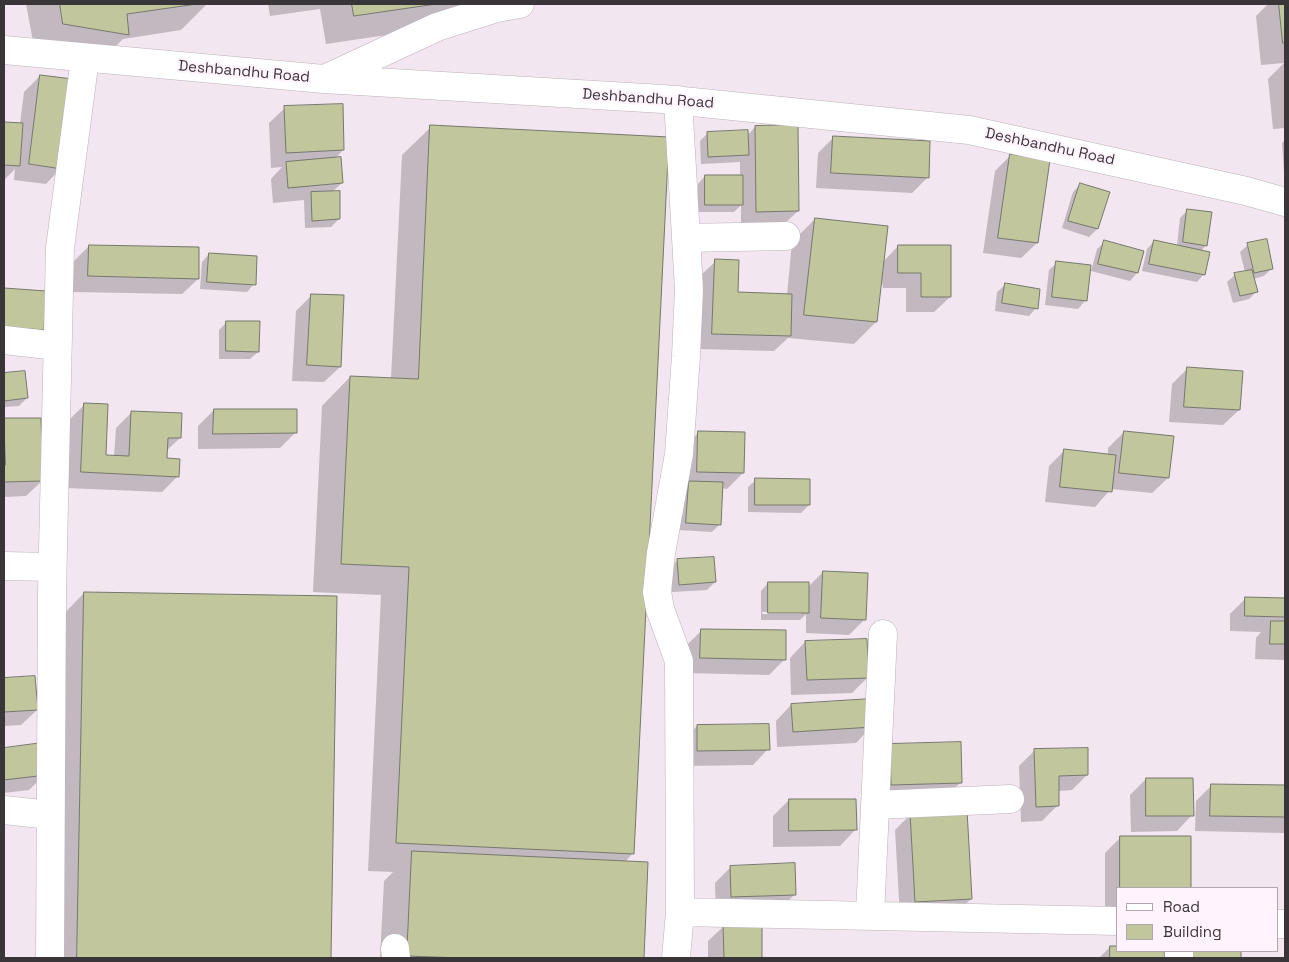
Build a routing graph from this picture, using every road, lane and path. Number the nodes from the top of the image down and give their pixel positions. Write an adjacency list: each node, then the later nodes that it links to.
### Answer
1 (520, 4): 4 (street)
2 (4, 50): 3 (street, Deshbandhu Road)
3 (85, 58): 4 (street, Deshbandhu Road); 10 (street)
4 (324, 80): 5 (street, Deshbandhu Road)
5 (678, 100): 6 (street, Deshbandhu Road); 8 (street)
6 (1285, 202)
7 (786, 236): 8 (street)
8 (686, 238): 18 (street)
9 (4, 340): 10 (street)
10 (57, 346): 12 (street)
11 (4, 566): 12 (street)
12 (52, 567): 17 (street)
13 (883, 634): 15 (street)
14 (1010, 799): 15 (street)
15 (875, 805): 19 (street)
16 (4, 810): 17 (street)
17 (50, 816): 21 (street)
18 (680, 912): 19 (street); 22 (street)
19 (870, 916): 20 (street)
20 (1116, 920)
21 (50, 958)
22 (676, 958)

